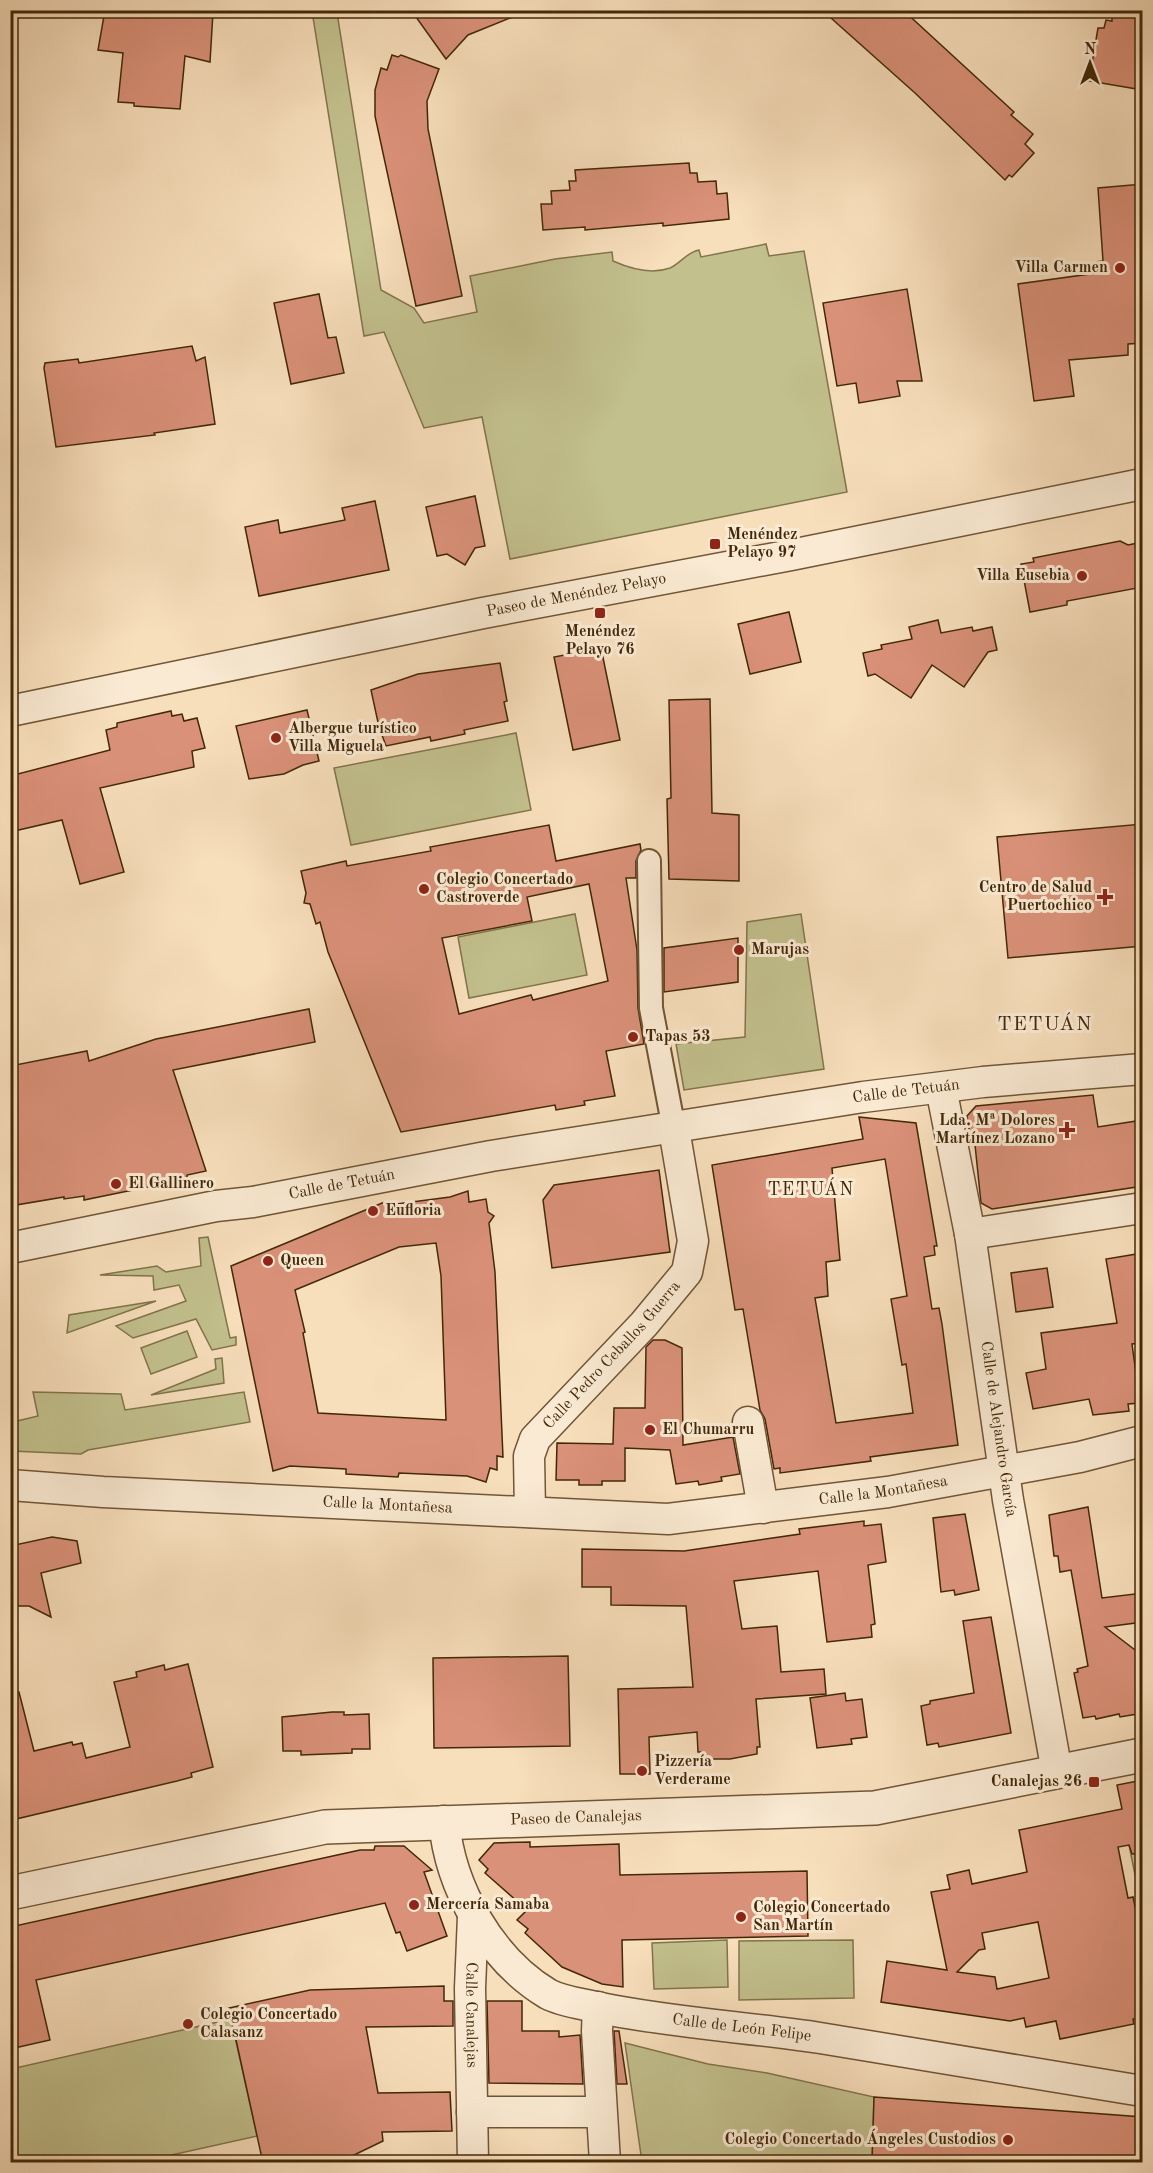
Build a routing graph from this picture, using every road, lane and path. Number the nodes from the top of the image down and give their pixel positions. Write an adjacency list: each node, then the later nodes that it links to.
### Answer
1 (1143, 484): 2 (street, Paseo de Menéndez Pelayo)
2 (10, 711)
3 (649, 861): 6 (street)
4 (1143, 1069): 5 (street, Calle de Tetuán)
5 (941, 1088): 6 (street, Calle de Tetuán); 8 (street, Calle de Alejandro García)
6 (674, 1129): 9 (street, Calle de Tetuán); 15 (street, Calle Pedro Ceballos Guerra)
7 (1143, 1208): 8 (street)
8 (970, 1234): 12 (street, Calle de Alejandro García)
9 (10, 1248)
10 (748, 1422): 14 (street)
11 (1143, 1441): 12 (street, Calle la Montañesa)
12 (1004, 1470): 14 (street, Calle la Montañesa); 17 (street, Calle de Alejandro García)
13 (10, 1485): 15 (street, Calle la Montañesa)
14 (763, 1508): 15 (street, Calle la Montañesa)
15 (530, 1512)
16 (1143, 1755): 17 (street, Paseo de Canalejas)
17 (1057, 1772): 18 (street, Paseo de Canalejas)
18 (444, 1821): 19 (street, Paseo de Canalejas); 20 (street, Calle de León Felipe)
19 (10, 1893)
20 (473, 1916): 21 (street, Calle de León Felipe); 23 (street, Calle Canalejas)
21 (598, 2007): 22 (street, Calle de León Felipe); 24 (street)
22 (1143, 2091)
23 (472, 2112): 24 (street); 25 (street, Calle Canalejas)
24 (601, 2112): 26 (street)
25 (473, 2163)
26 (605, 2163)

